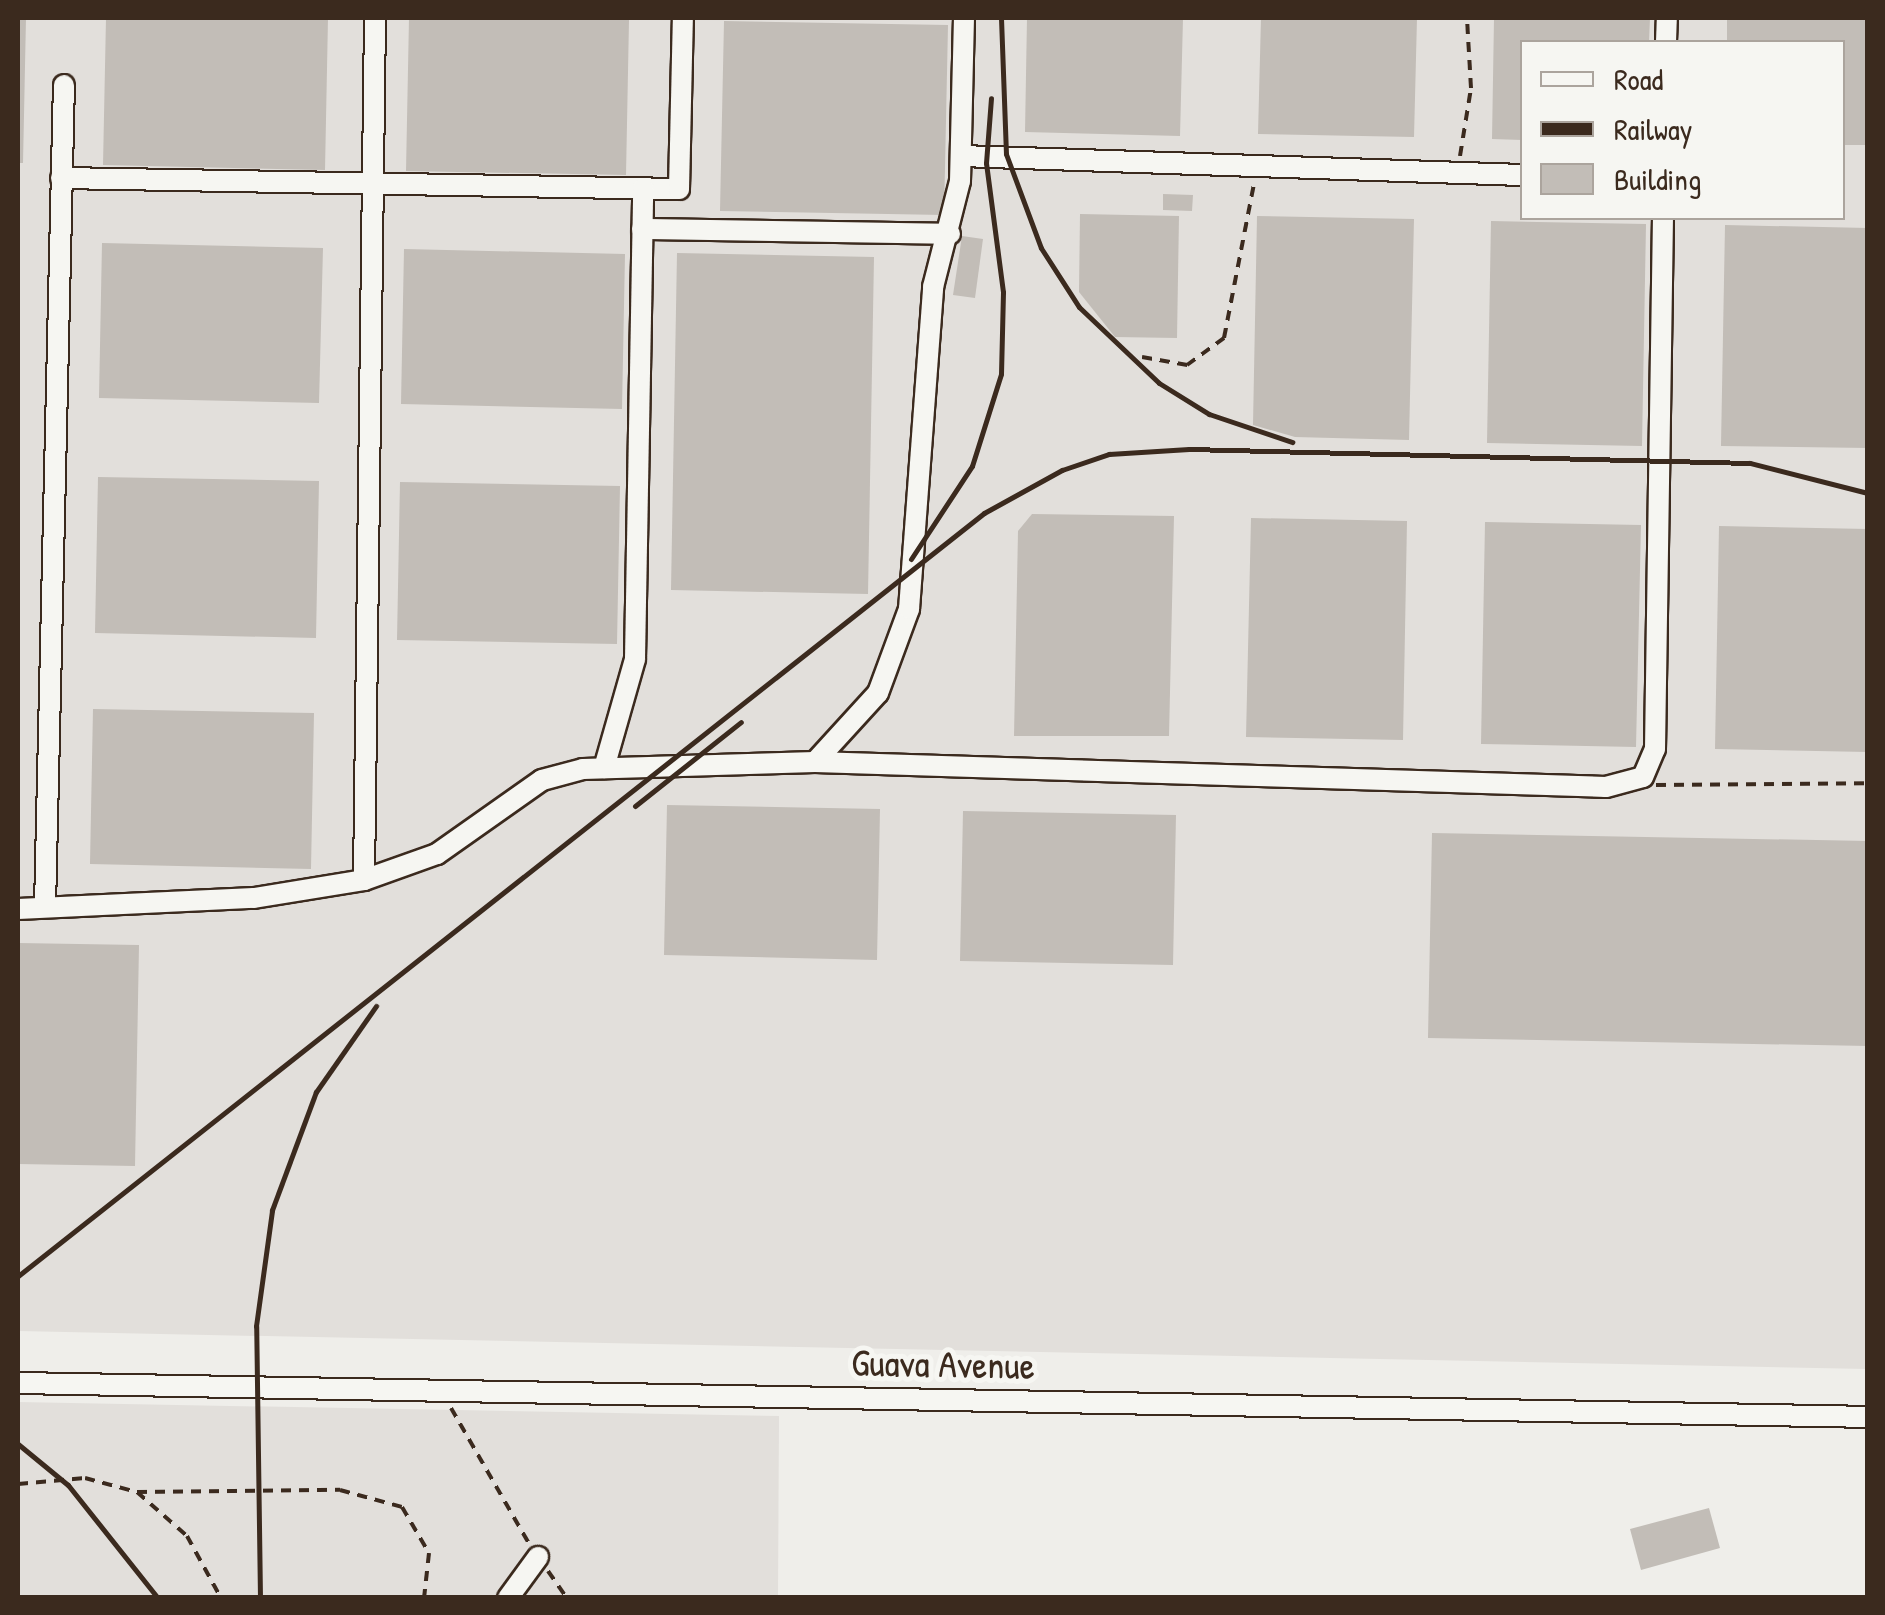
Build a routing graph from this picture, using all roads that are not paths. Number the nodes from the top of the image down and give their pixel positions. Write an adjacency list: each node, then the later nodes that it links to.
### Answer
1 (375, 18): 8 (street)
2 (683, 18): 9 (street)
3 (964, 18): 5 (street)
4 (64, 85): 7 (street)
5 (961, 156): 6 (street); 12 (street)
6 (1520, 175)
7 (62, 178): 8 (street); 16 (street)
8 (373, 182): 9 (street); 15 (street)
9 (642, 188): 11 (street)
10 (1663, 220): 13 (street)
11 (642, 229): 12 (street); 14 (street)
12 (950, 234): 13 (street)
13 (815, 762): 14 (street)
14 (604, 768): 15 (street)
15 (364, 880): 16 (street)
16 (45, 908): 17 (street)
17 (18, 909)
18 (18, 1383): 19 (street, Guava Avenue)
19 (1868, 1417)
20 (538, 1557): 21 (street)
21 (508, 1598)

